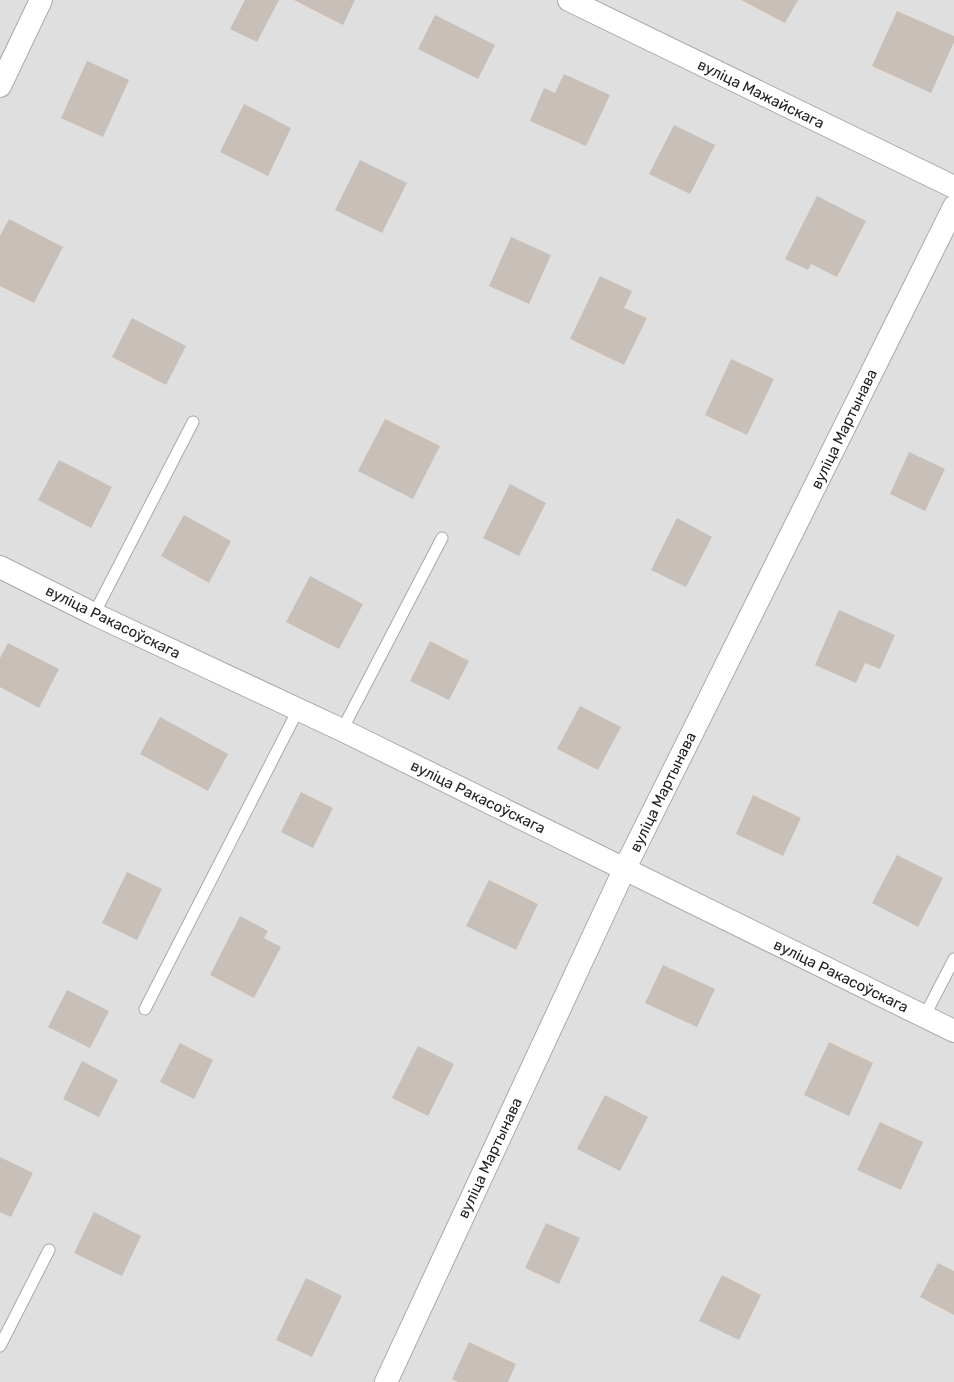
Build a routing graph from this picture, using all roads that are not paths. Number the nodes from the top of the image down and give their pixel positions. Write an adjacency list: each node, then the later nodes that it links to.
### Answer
1 (41, 0): 3 (street)
2 (569, 0): 4 (street, вуліца Мажайскага)
3 (0, 86)
4 (954, 187)
5 (954, 207): 12 (street, вуліца Мартынава)
6 (193, 422): 9 (lane)
7 (442, 538): 11 (lane)
8 (2, 572): 9 (street, вуліца Ракасоўскага)
9 (94, 614): 10 (street, вуліца Ракасоўскага)
10 (298, 710): 11 (street, вуліца Ракасоўскага); 14 (lane)
11 (342, 730): 12 (street, вуліца Ракасоўскага)
12 (625, 868): 15 (street, вуліца Ракасоўскага); 19 (street, вуліца Мартынава)
13 (954, 959): 15 (lane)
14 (145, 1009)
15 (924, 1017): 16 (street, вуліца Ракасоўскага)
16 (954, 1031)
17 (49, 1250): 18 (lane)
18 (0, 1346)
19 (386, 1382)

